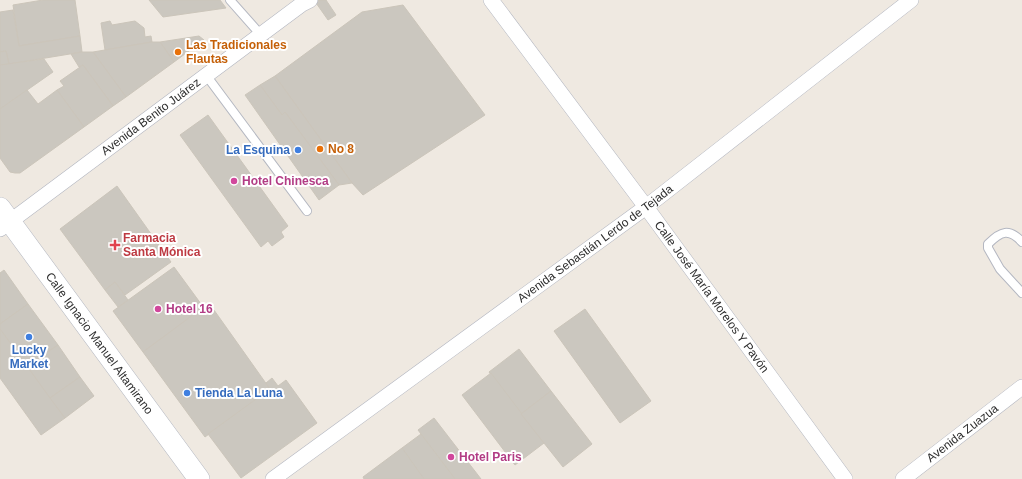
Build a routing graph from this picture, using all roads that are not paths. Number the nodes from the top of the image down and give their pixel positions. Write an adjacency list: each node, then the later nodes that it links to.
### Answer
1 (230, 0): 5 (lane)
2 (491, 0): 7 (street, Calle José María Morelos Y Pavón)
3 (911, 0): 7 (street, Avenida Sebastián Lerdo de Tejada)
4 (306, 1): 5 (street, Avenida Benito Juárez)
5 (261, 35): 6 (street, Avenida Benito Juárez)
6 (206, 75): 8 (lane); 9 (street, Avenida Benito Juárez)
7 (646, 207): 14 (street, Avenida Sebastián Lerdo de Tejada); 15 (street, Calle José María Morelos Y Pavón)
8 (307, 211)
9 (3, 219): 13 (street, Calle Ignacio Manuel Altamirano)
10 (1022, 242): 11 (lane)
11 (1022, 294)
12 (1022, 387): 16 (street, Avenida Zuazua)
13 (199, 479)
14 (273, 479)
15 (845, 479)
16 (903, 479)

